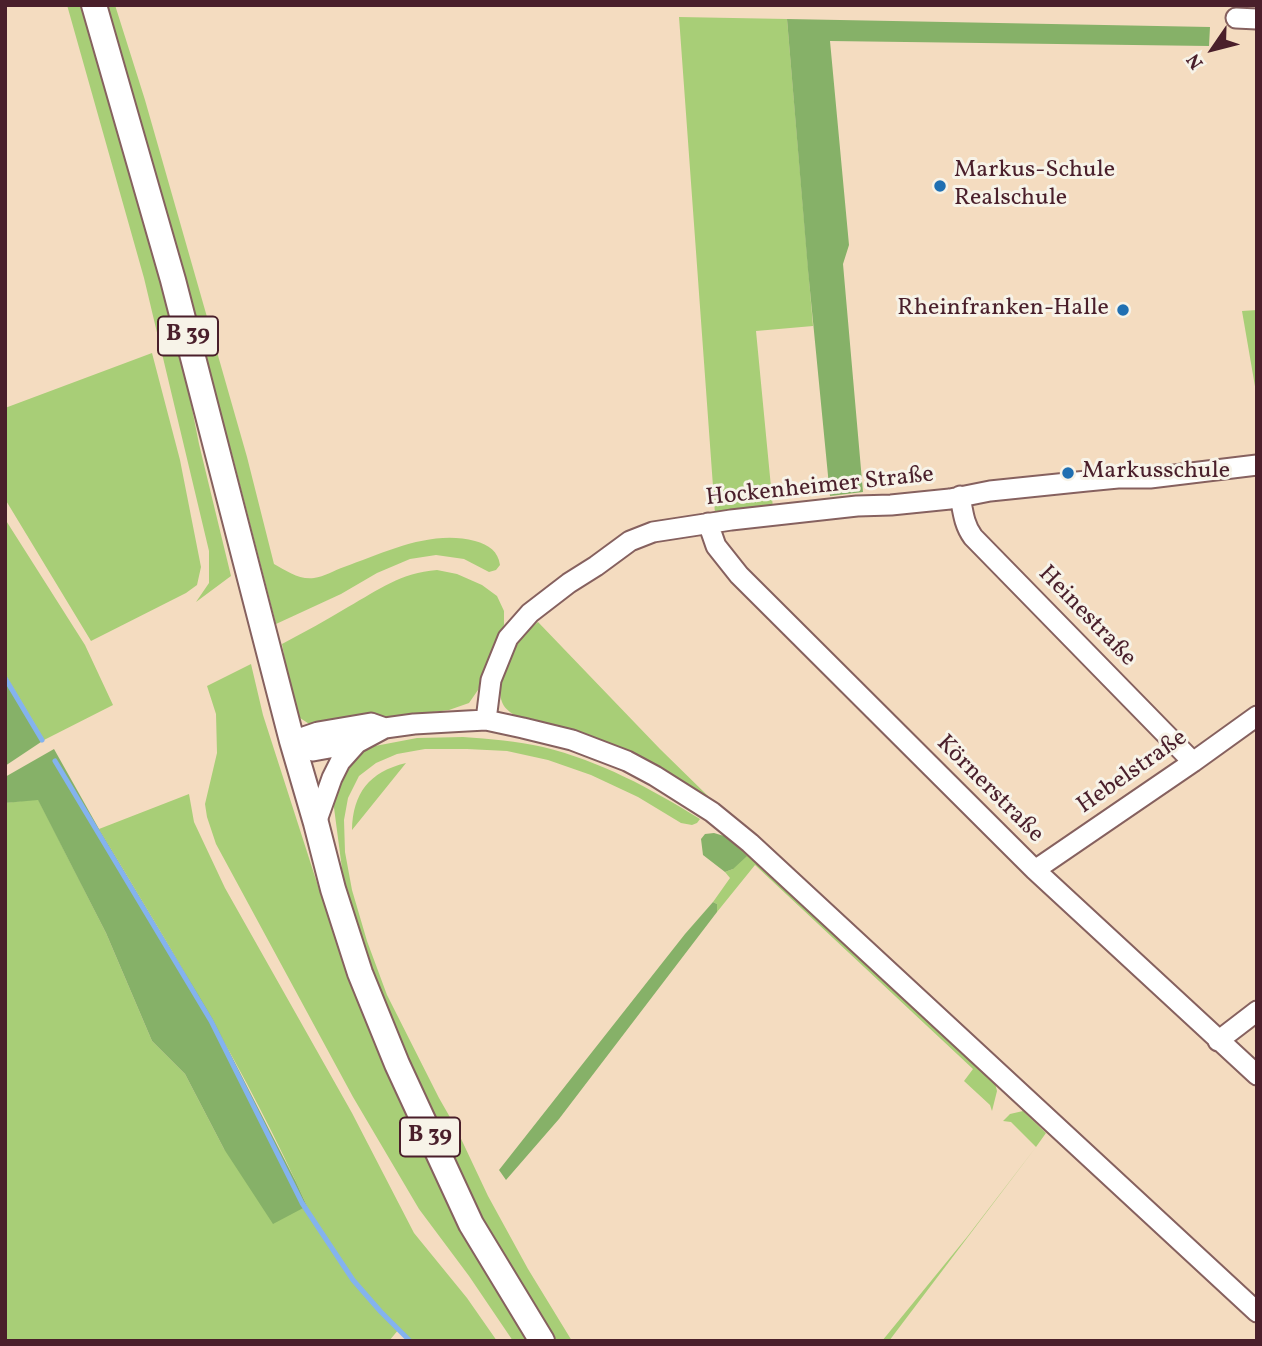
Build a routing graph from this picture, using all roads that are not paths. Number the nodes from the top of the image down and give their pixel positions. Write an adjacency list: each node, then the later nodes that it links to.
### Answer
1 (94, 5): 10 (main road, B 39)
2 (1236, 18): 3 (street)
3 (1257, 19)
4 (1257, 465): 5 (street, Hockenheimer Straße)
5 (960, 496): 6 (street, Hockenheimer Straße); 12 (street, Heinestraße)
6 (708, 523): 8 (street, Hockenheimer Straße); 14 (street, Körnerstraße)
7 (1257, 716): 12 (street, Hebelstraße)
8 (486, 720): 9 (street); 18 (street)
9 (385, 728): 10 (street); 11 (street)
10 (292, 741): 11 (street); 13 (main road, B 39)
11 (357, 743): 13 (street)
12 (1193, 762): 14 (street, Hebelstraße)
13 (316, 823): 19 (main road, B 39)
14 (1035, 870): 16 (street, Körnerstraße)
15 (1257, 1011): 16 (street)
16 (1219, 1041): 17 (street, Körnerstraße)
17 (1257, 1075)
18 (1257, 1312)
19 (542, 1341)

